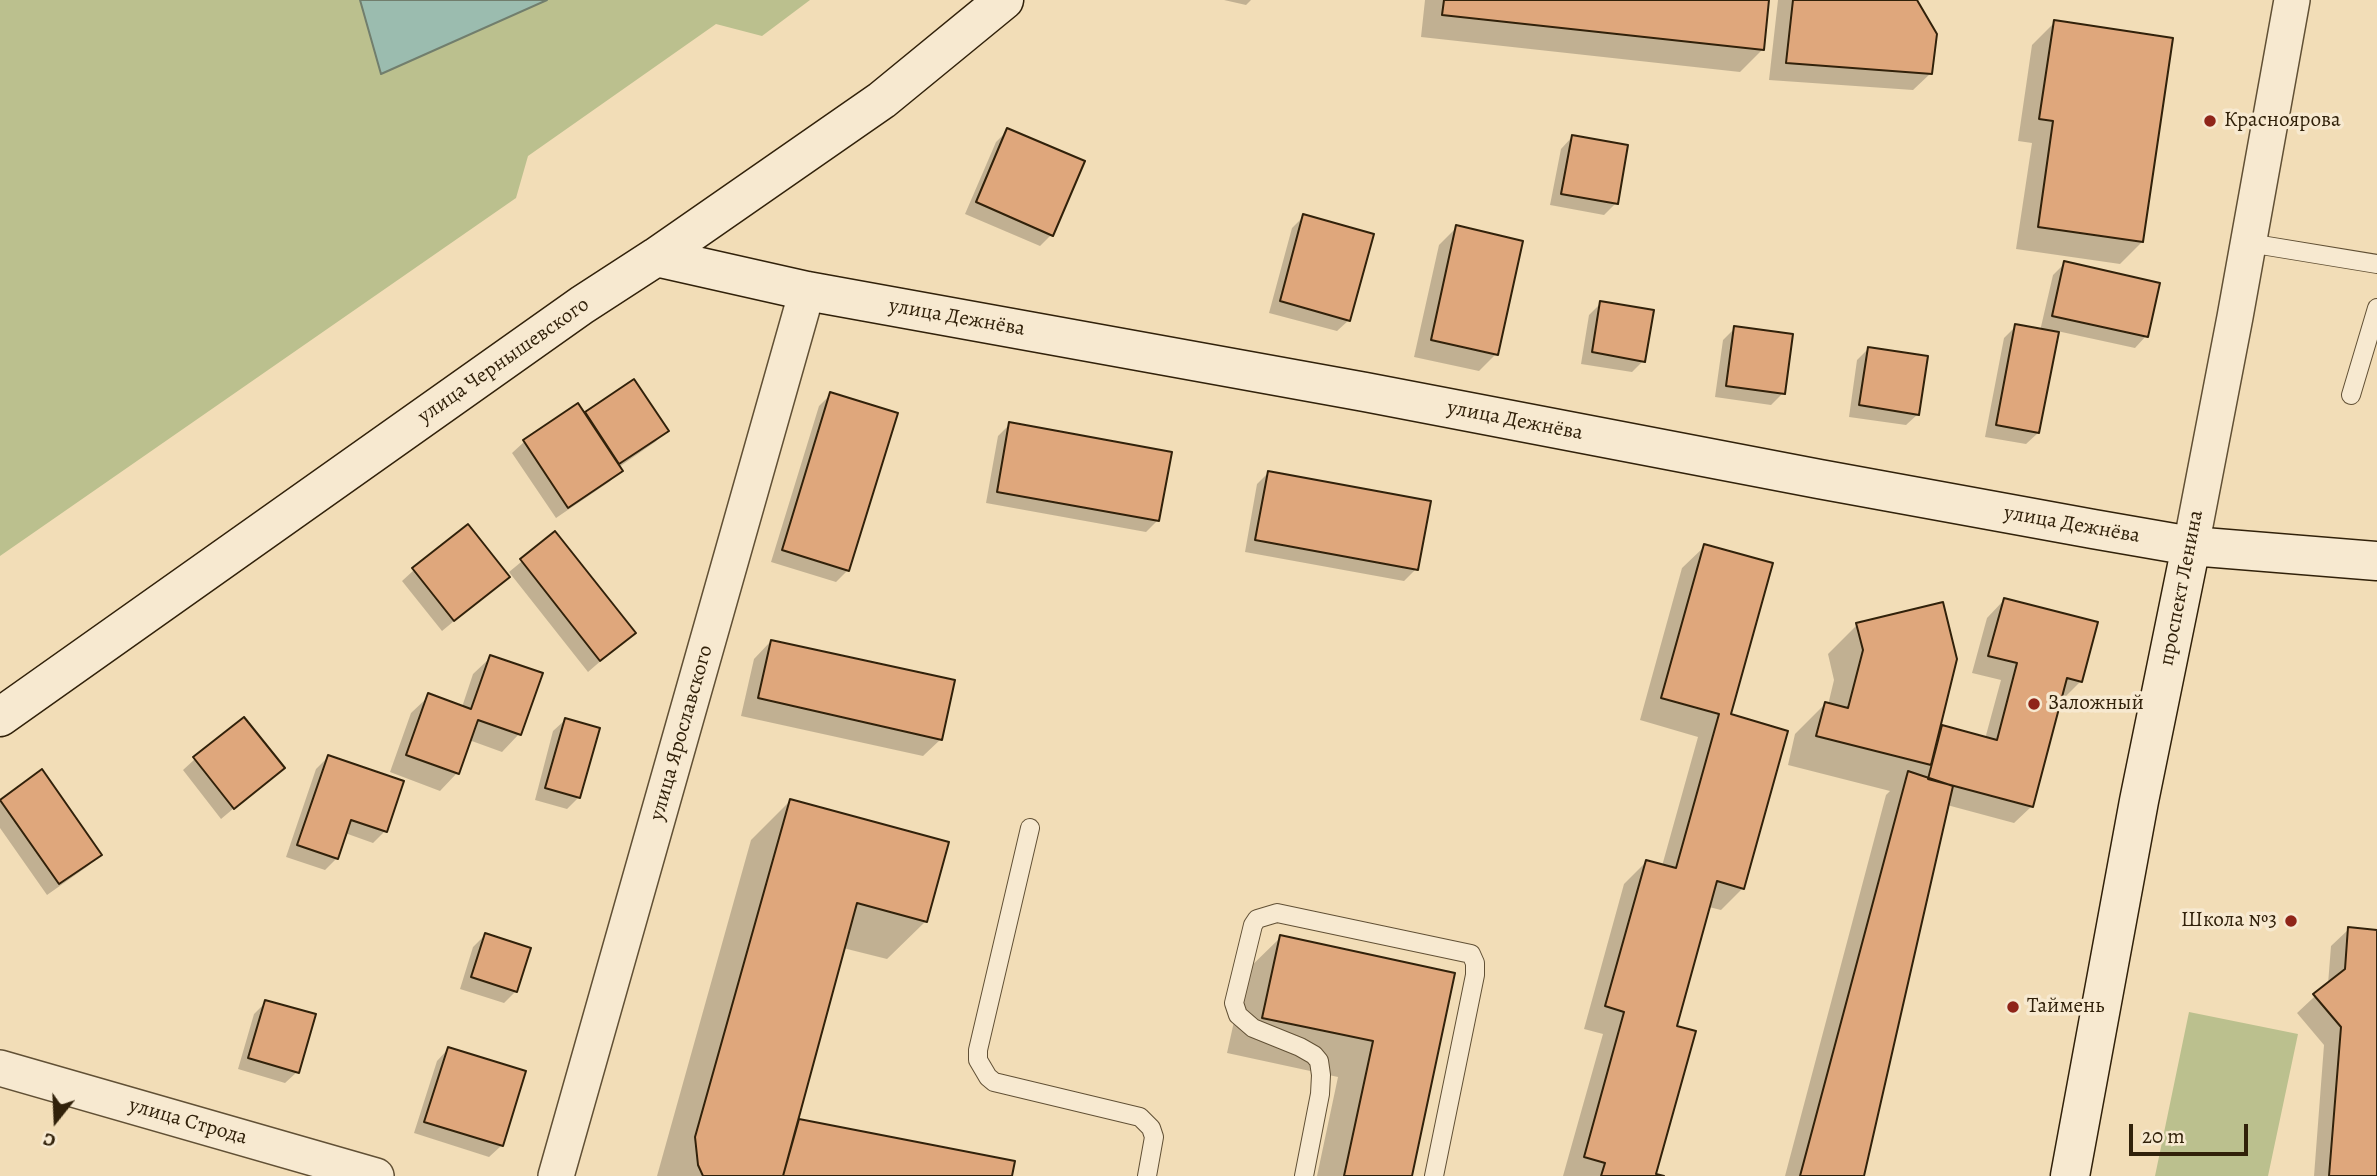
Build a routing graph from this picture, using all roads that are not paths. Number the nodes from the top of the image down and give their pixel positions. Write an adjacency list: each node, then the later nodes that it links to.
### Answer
1 (1004, 0): 4 (main road, улица Чернышевского)
2 (2292, 0): 3 (street, проспект Ленина)
3 (2249, 243): 5 (lane); 9 (street, проспект Ленина)
4 (656, 257): 6 (main road, улица Дежнёва); 11 (main road, улица Чернышевского)
5 (2377, 264)
6 (807, 291): 9 (main road, улица Дежнёва); 15 (street, улица Ярославского)
7 (2377, 308): 8 (lane)
8 (2351, 395)
9 (2191, 546): 10 (main road, улица Дежнёва); 19 (main road, проспект Ленина)
10 (2377, 561)
11 (0, 717)
12 (1030, 828): 16 (lane)
13 (0, 1068): 14 (street, улица Строда)
14 (376, 1176)
15 (556, 1176)
16 (1147, 1176)
17 (1304, 1176): 18 (lane)
18 (1434, 1176)
19 (2070, 1176)

